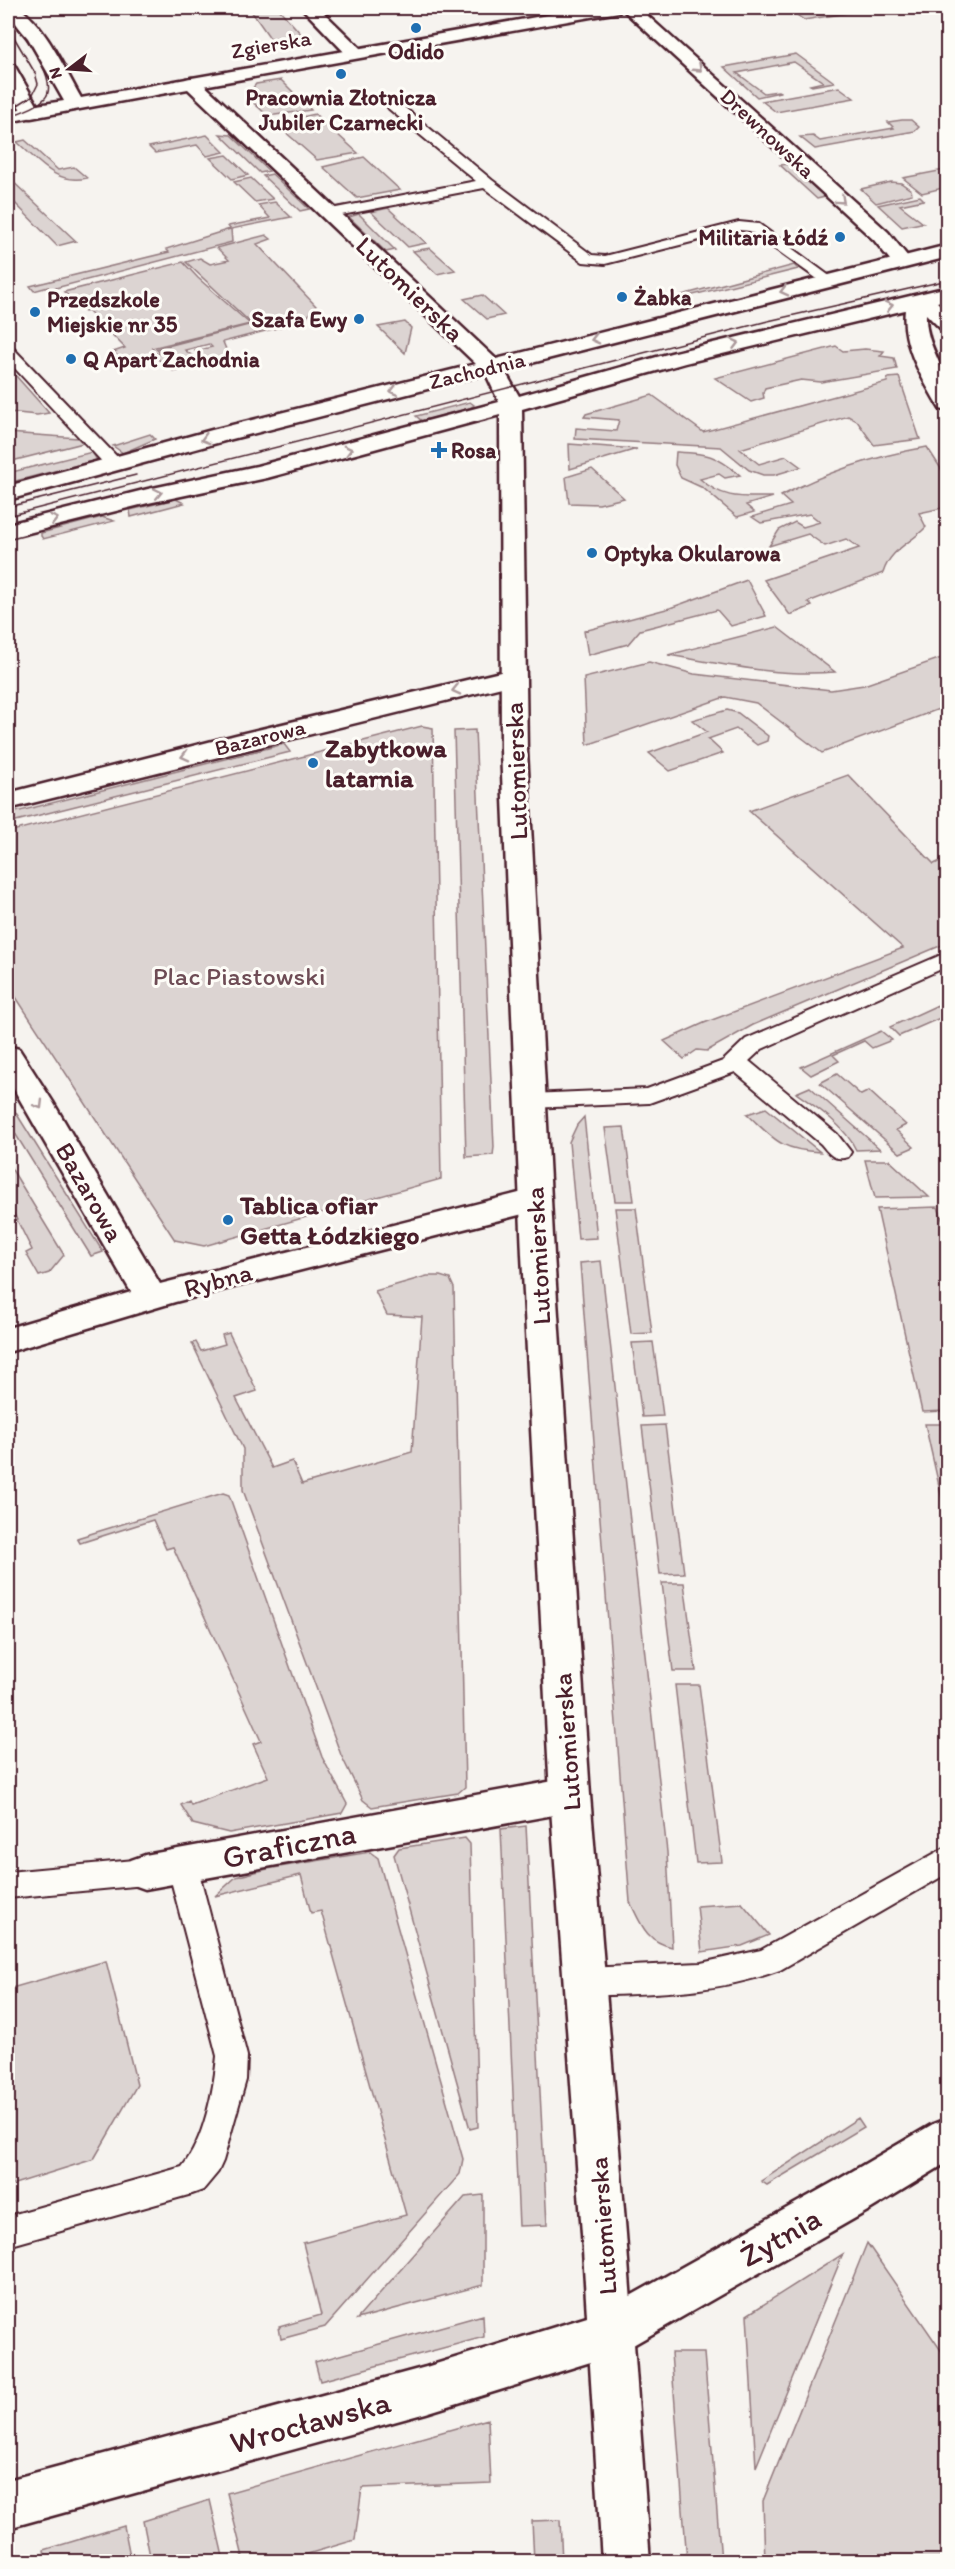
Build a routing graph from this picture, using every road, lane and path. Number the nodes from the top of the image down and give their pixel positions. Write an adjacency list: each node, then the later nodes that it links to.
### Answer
1 (8, 8): 8 (main road)
2 (310, 8): 5 (main road)
3 (613, 8): 5 (main road, Zgierska)
4 (630, 8): 15 (main road, Drewnowska, one-way to 15)
5 (355, 53): 7 (main road, Zgierska)
6 (8, 69): 10 (main road)
7 (192, 82): 8 (main road, Zgierska); 13 (main road, Lutomierska)
8 (75, 105): 10 (main road, Zgierska)
9 (394, 106): 12 (lane)
10 (32, 112): 11 (main road, Zgierska)
11 (8, 117)
12 (487, 183): 13 (lane); 16 (lane)
13 (331, 213): 23 (main road, Lutomierska)
14 (948, 251): 15 (main road, Zachodnia)
15 (902, 262): 16 (main road, Zachodnia); 18 (main road, Drewnowska)
16 (828, 280): 23 (main road, Zachodnia, one-way to 23)
17 (948, 293): 18 (main road, Zachodnia)
18 (919, 300): 19 (main road, Zachodnia, one-way to 18); 20 (main road); 21 (main road)
19 (819, 322): 21 (main road); 25 (main road, Zachodnia, one-way to 19)
20 (948, 325)
21 (917, 337): 24 (main road)
22 (8, 352): 26 (lane)
23 (491, 366): 25 (main road, Lutomierska); 26 (main road, Zachodnia, one-way to 26)
24 (948, 404)
25 (511, 405): 28 (main road, Zachodnia, one-way to 25); 29 (main road, Lutomierska)
26 (115, 465): 27 (main road, Zachodnia)
27 (8, 493)
28 (8, 531)
29 (513, 677): 30 (main road, Bazarowa, one-way to 30); 34 (main road, Lutomierska)
30 (8, 801)
31 (948, 958): 33 (lane)
32 (8, 1056): 37 (main road, Bazarowa, one-way to 37)
33 (737, 1062): 34 (lane); 35 (lane)
34 (530, 1101): 36 (main road, Lutomierska)
35 (840, 1152)
36 (535, 1200): 37 (main road, Rybna); 39 (main road, Lutomierska)
37 (152, 1299): 38 (main road, Rybna)
38 (8, 1340)
39 (570, 1795): 41 (main road, Graficzna); 43 (main road, Lutomierska)
40 (948, 1858): 43 (lane)
41 (163, 1869): 42 (lane, Graficzna); 45 (lane)
42 (8, 1885)
43 (584, 1982): 46 (main road, Lutomierska)
44 (948, 2138): 46 (main road, Żytnia)
45 (8, 2231)
46 (610, 2333): 47 (main road, Wrocławska); 48 (main road, Lutomierska)
47 (8, 2504)
48 (626, 2562)

